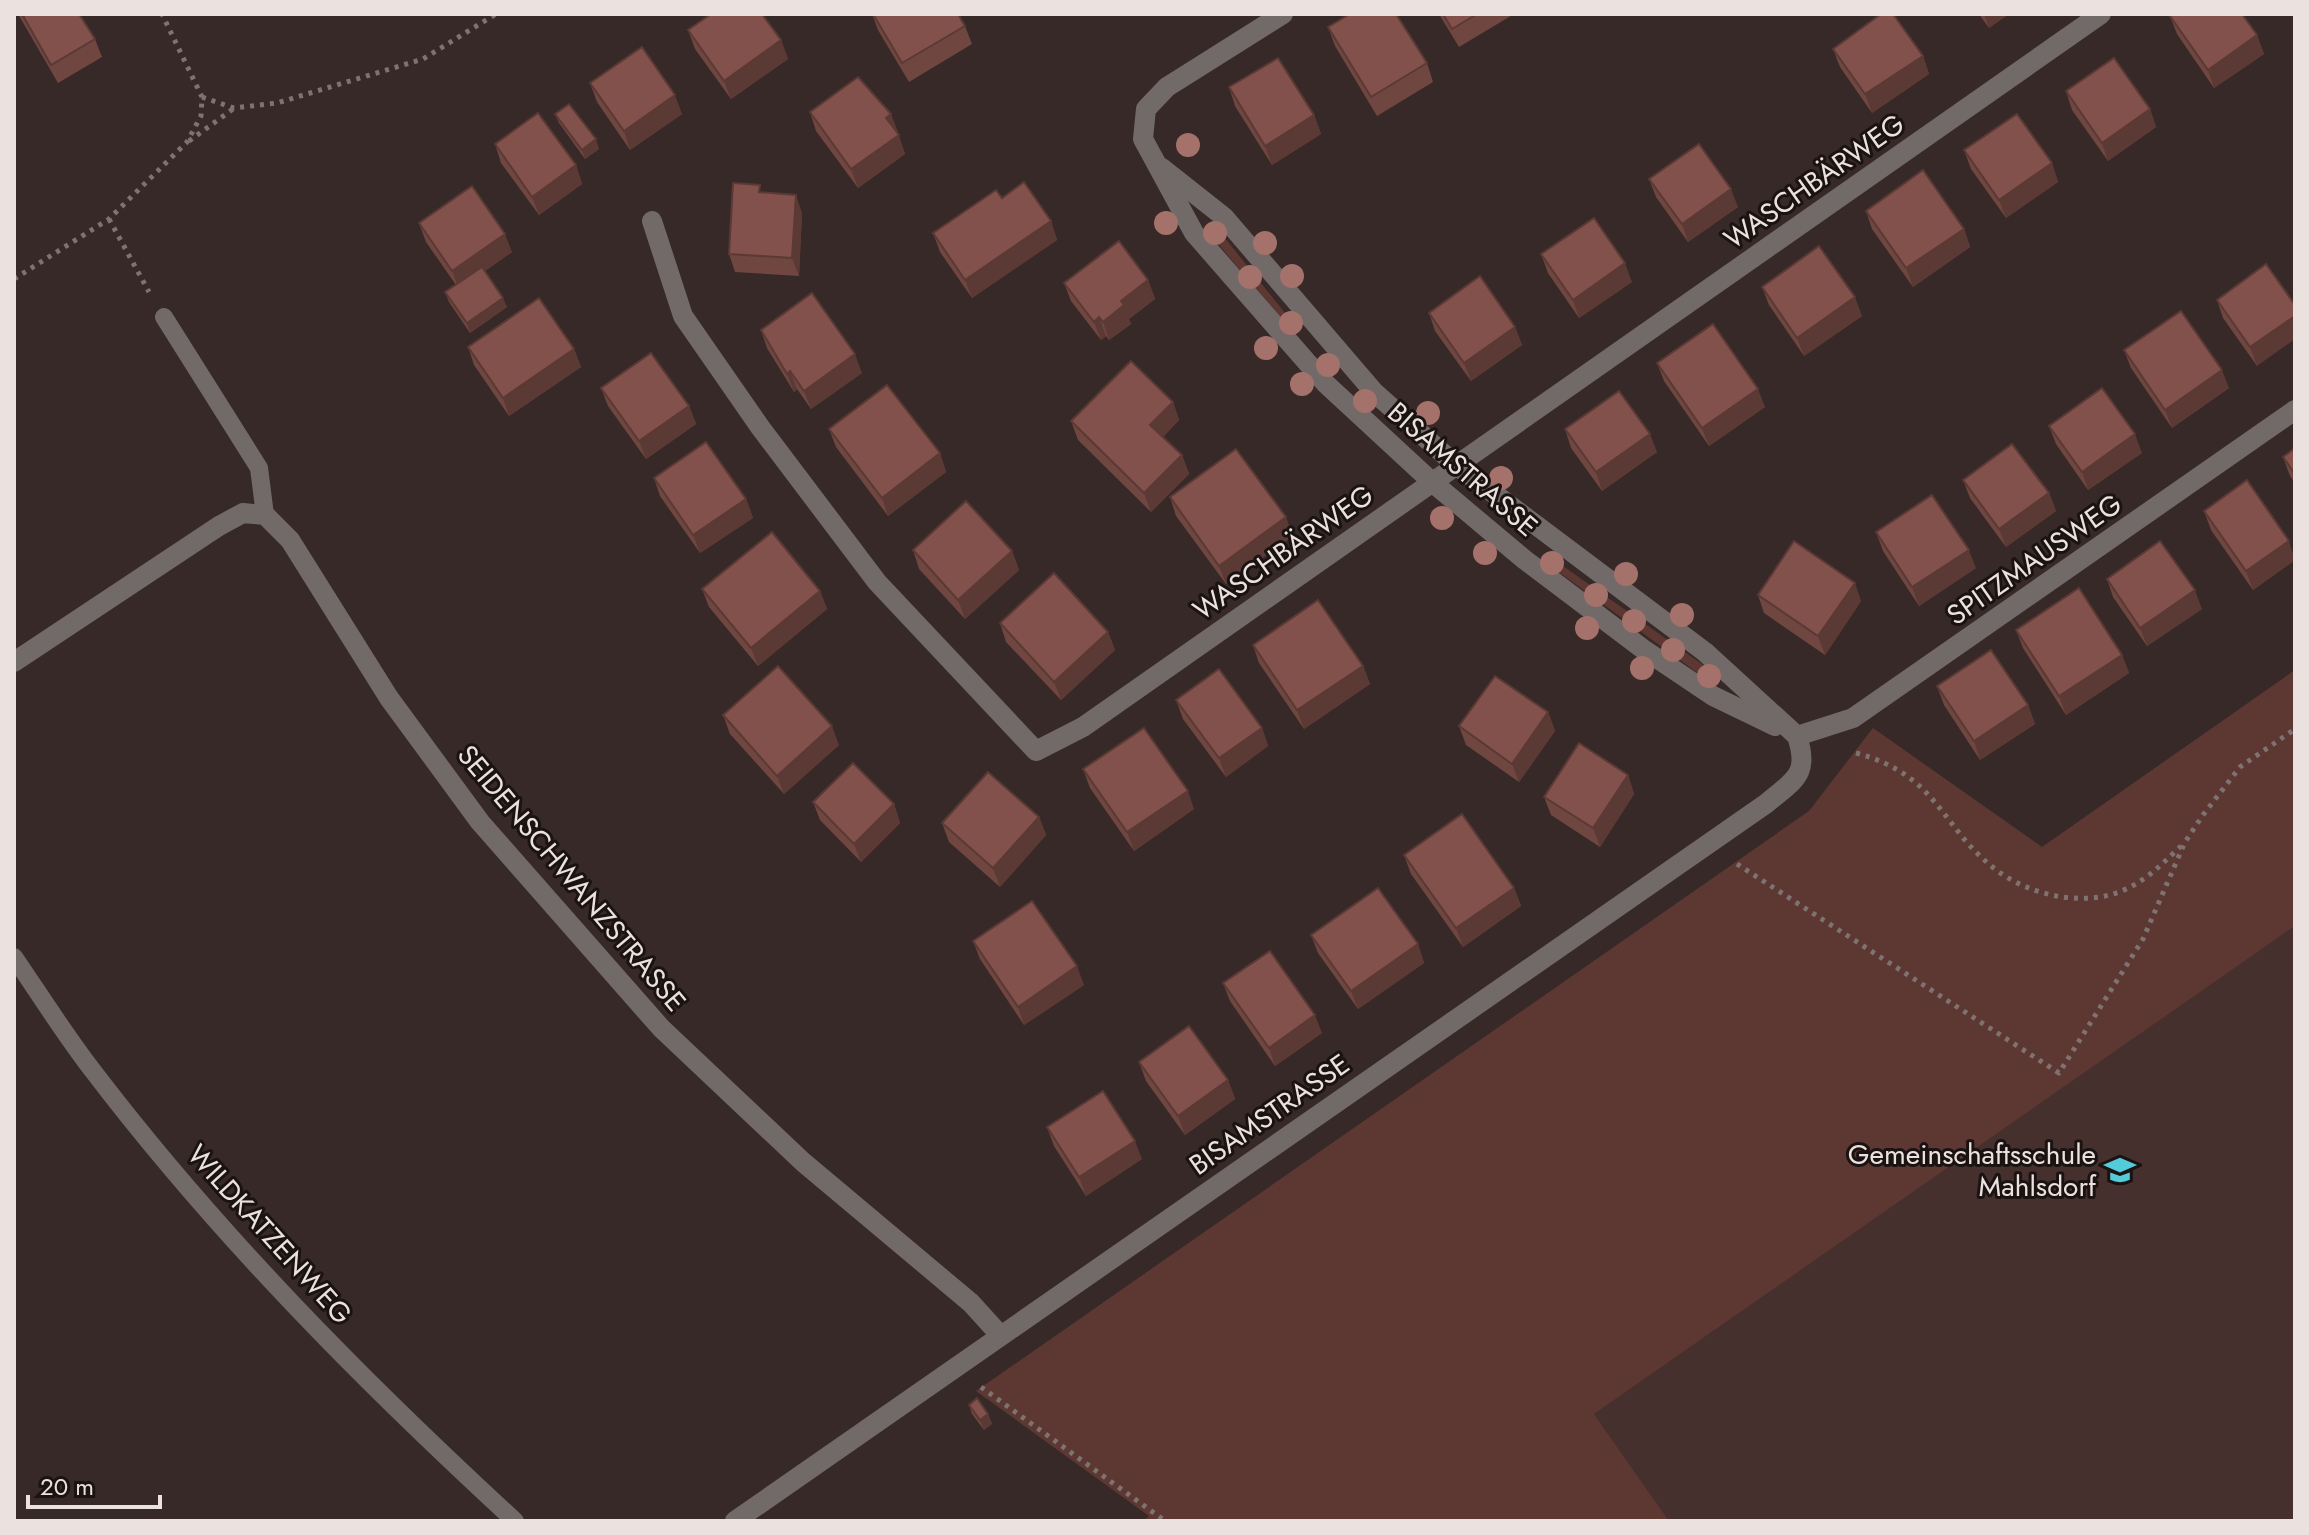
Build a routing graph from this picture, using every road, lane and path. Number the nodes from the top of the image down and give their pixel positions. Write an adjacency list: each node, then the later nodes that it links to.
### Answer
1 (162, 14): 5 (path)
2 (496, 14): 6 (path)
3 (1283, 14): 8 (street, BISAMSTRASSE)
4 (2101, 14): 14 (street, WASCHBÄRWEG)
5 (202, 97): 6 (path); 7 (path)
6 (234, 108): 7 (path)
7 (187, 142): 9 (path)
8 (1162, 168): 14 (street, BISAMSTRASSE); 15 (street, BISAMSTRASSE)
9 (109, 219): 11 (path); 12 (path)
10 (652, 221): 15 (street, WASCHBÄRWEG)
11 (14, 279)
12 (164, 317): 16 (lane)
13 (2295, 410): 19 (street, SPITZMAUSWEG)
14 (1456, 465): 15 (street, WASCHBÄRWEG); 19 (street, BISAMSTRASSE)
15 (1432, 482): 19 (street, BISAMSTRASSE)
16 (265, 515): 17 (street); 24 (street, SEIDENSCHWANZSTRASSE)
17 (14, 662)
18 (2295, 729): 21 (path)
19 (1797, 736): 22 (street, BISAMSTRASSE)
20 (1850, 751): 21 (path)
21 (2185, 842): 22 (path)
22 (1706, 843): 24 (street, BISAMSTRASSE)
23 (14, 957): 26 (lane, WILDKATZENWEG)
24 (1000, 1335): 25 (street, BISAMSTRASSE)
25 (955, 1368): 27 (street, BISAMSTRASSE); 28 (path)
26 (515, 1521)
27 (735, 1521)
28 (1165, 1521)

